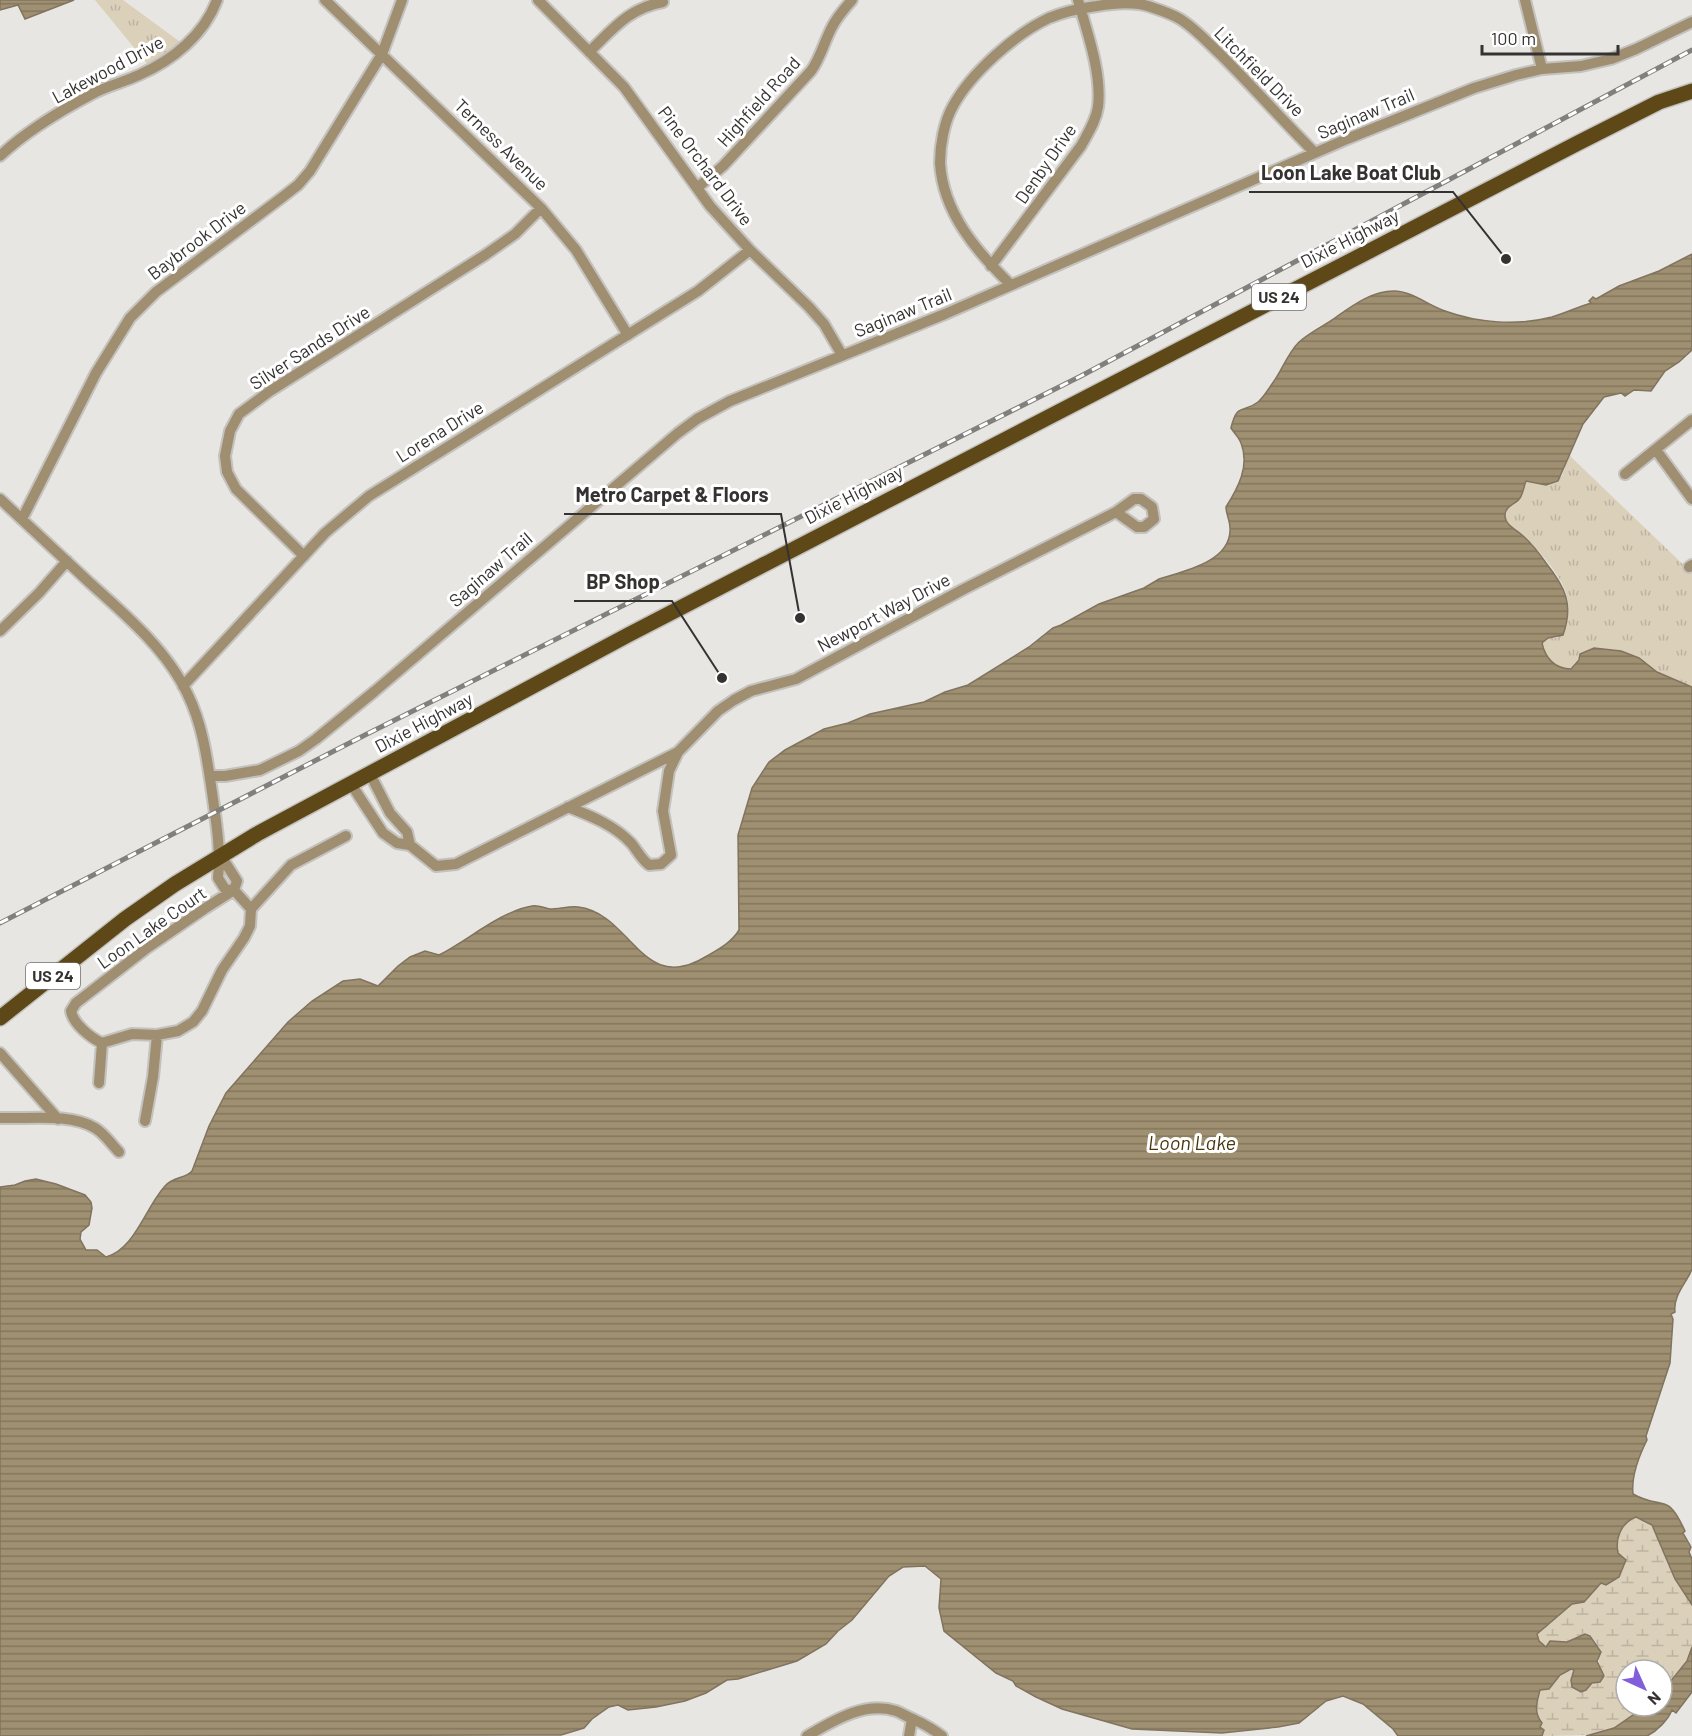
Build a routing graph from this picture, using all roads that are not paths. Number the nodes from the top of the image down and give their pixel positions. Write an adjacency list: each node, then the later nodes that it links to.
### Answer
1 (217, 0): 15 (street, Lakewood Drive)
2 (325, 0): 11 (street, Terness Avenue)
3 (402, 0): 11 (street, Baybrook Drive)
4 (538, 0): 10 (street, Pine Orchard Drive)
5 (852, 0): 16 (street, Highfield Road)
6 (1525, 0): 12 (street)
7 (663, 2): 10 (street)
8 (1079, 4): 14 (street, Litchfield Drive); 19 (street, Denby Drive); 19 (street, Litchfield Drive)
9 (1692, 22): 12 (street, Saginaw Trail)
10 (589, 52): 16 (street, Pine Orchard Drive)
11 (382, 54): 17 (street, Terness Avenue); 29 (street, Baybrook Drive)
12 (1542, 69): 14 (street, Saginaw Trail)
13 (1692, 91): 35 (main road, Dixie Highway / US 24)
14 (1315, 153): 20 (street, Saginaw Trail)
15 (0, 156)
16 (697, 188): 18 (street, Pine Orchard Drive)
17 (541, 208): 21 (street, Terness Avenue); 30 (street, Silver Sands Drive)
18 (750, 250): 21 (street, Lorena Drive); 22 (street, Pine Orchard Drive)
19 (991, 266): 20 (street, Litchfield Drive)
20 (1011, 285): 22 (street, Saginaw Trail)
21 (628, 335): 30 (street, Lorena Drive)
22 (842, 355): 36 (street, Saginaw Trail)
23 (1692, 420): 24 (street)
24 (1656, 450): 25 (street); 27 (street)
25 (1625, 474)
26 (0, 499): 29 (street)
27 (1692, 499)
28 (1116, 512): 34 (street, Newport Way Drive)
29 (22, 519): 31 (street)
30 (304, 556): 33 (street, Lorena Drive)
31 (67, 561): 32 (street); 33 (street)
32 (0, 632)
33 (183, 686): 36 (street)
34 (678, 752): 38 (street, Newport Way Drive); 38 (street, Newport Way Drive)
35 (370, 774): 37 (main road, Dixie Highway / US 24); 40 (street, Newport Way Drive)
36 (210, 776): 41 (street)
37 (351, 784): 40 (street, Newport Way Drive); 41 (main road, Dixie Highway / US 24)
38 (568, 807): 40 (street, Newport Way Drive)
39 (346, 836): 43 (street)
40 (410, 845)
41 (220, 856): 42 (street); 42 (street); 44 (main road, Dixie Highway / US 24)
42 (234, 890): 43 (street); 46 (street, Loon Lake Court)
43 (250, 909): 45 (street)
44 (0, 1018)
45 (157, 1035): 46 (street); 51 (street)
46 (102, 1043): 48 (street)
47 (0, 1053): 50 (street)
48 (99, 1083)
49 (1, 1118): 50 (street)
50 (58, 1119): 52 (street)
51 (145, 1121)
52 (119, 1152)
53 (912, 1719): 54 (street); 55 (street); 56 (street)
54 (807, 1736)
55 (909, 1736)
56 (942, 1736)

